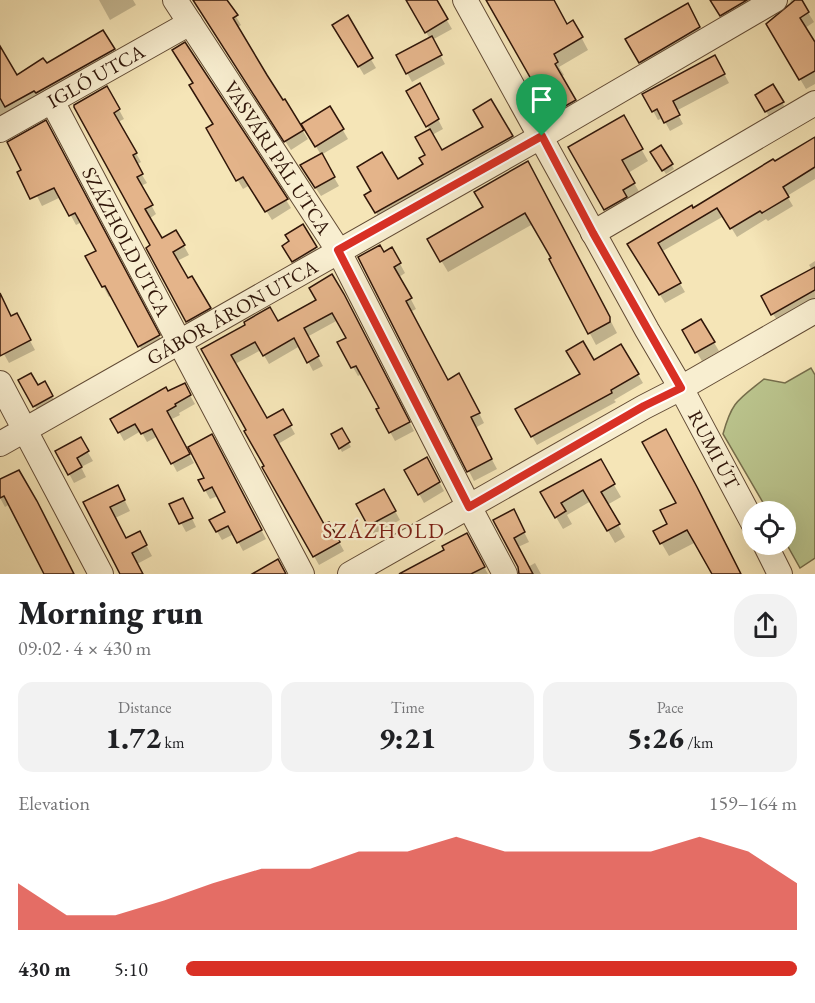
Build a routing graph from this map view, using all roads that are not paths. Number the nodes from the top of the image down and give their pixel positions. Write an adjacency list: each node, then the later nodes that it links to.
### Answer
1 (176, 0): 4 (street, VASVÁRI PÁL UTCA)
2 (465, 0): 8 (street, RUMI ÚT)
3 (776, 0): 8 (street, GÁBOR ÁRON UTCA)
4 (190, 23): 5 (street, IGLÓ UTCA); 10 (street, VASVÁRI PÁL UTCA)
5 (52, 101): 7 (street, IGLÓ UTCA); 12 (street, SZÁZHOLD UTCA)
6 (815, 103): 9 (street)
7 (0, 130)
8 (542, 136): 9 (street, RUMI ÚT); 10 (street, GÁBOR ÁRON UTCA)
9 (593, 233): 14 (street, RUMI ÚT)
10 (338, 250): 12 (street, GÁBOR ÁRON UTCA); 18 (street, VASVÁRI PÁL UTCA)
11 (815, 311): 14 (street)
12 (180, 342): 15 (street, GÁBOR ÁRON UTCA); 21 (street, SZÁZHOLD UTCA)
13 (0, 383): 15 (street)
14 (681, 388): 17 (street, RUMI ÚT); 18 (street)
15 (26, 430): 16 (street, GÁBOR ÁRON UTCA); 20 (street)
16 (0, 444)
17 (742, 502)
18 (469, 507): 22 (street); 23 (street, VASVÁRI PÁL UTCA)
19 (770, 555): 24 (street)
20 (102, 574)
21 (302, 574)
22 (350, 574)
23 (506, 574)
24 (780, 574)

